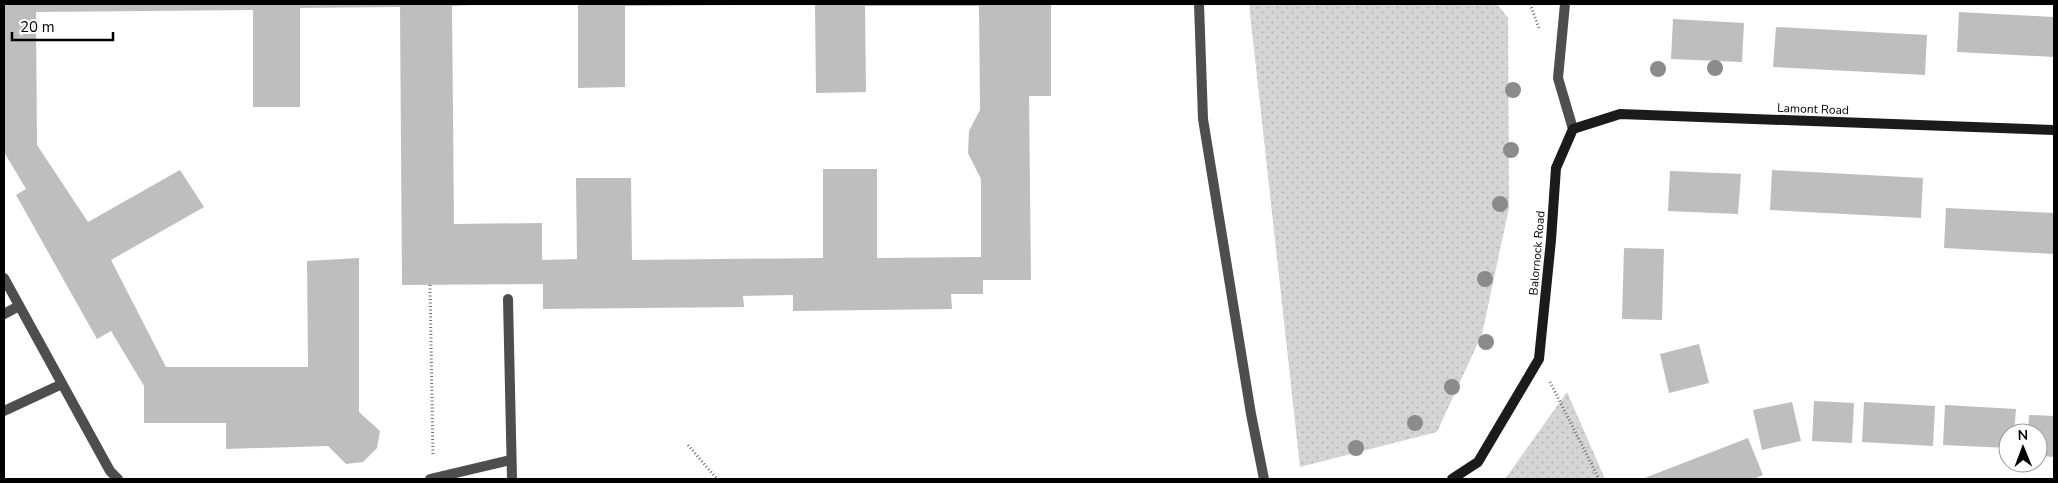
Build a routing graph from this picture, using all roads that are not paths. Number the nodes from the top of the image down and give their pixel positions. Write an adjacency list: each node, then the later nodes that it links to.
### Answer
1 (1199, 4): 15 (street)
2 (1565, 4): 3 (street)
3 (1573, 129): 4 (street, Lamont Road); 16 (street, Balornock Road)
4 (2054, 130)
5 (4, 278): 7 (street)
6 (508, 299): 11 (street)
7 (19, 306): 8 (street); 9 (street)
8 (4, 314)
9 (62, 384): 10 (street); 12 (street)
10 (4, 411)
11 (510, 460): 13 (street); 14 (street)
12 (118, 479)
13 (432, 479)
14 (512, 479)
15 (1264, 479)
16 (1452, 479)

